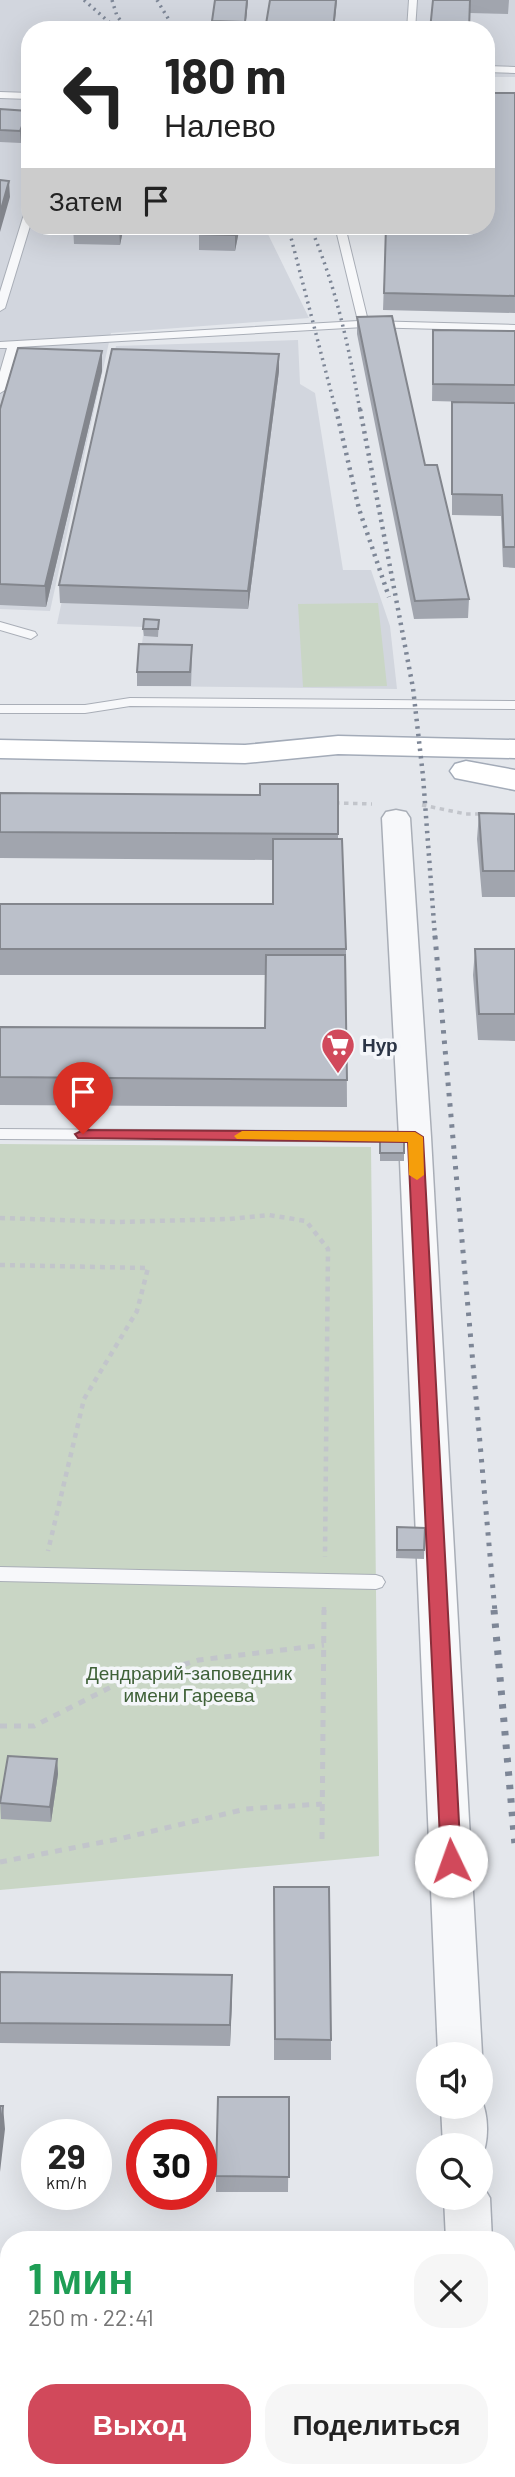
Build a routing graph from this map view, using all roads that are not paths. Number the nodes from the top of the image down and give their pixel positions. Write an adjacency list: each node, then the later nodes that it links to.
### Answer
1 (413, 0): 2 (lane)
2 (412, 21)
3 (495, 69): 4 (lane)
4 (515, 70)
5 (0, 95): 6 (lane)
6 (21, 96)
7 (22, 235): 9 (lane)
8 (342, 235): 10 (lane)
9 (0, 307)
10 (364, 324): 11 (lane); 14 (lane)
11 (515, 328)
12 (0, 337): 14 (lane)
13 (0, 345): 14 (lane)
14 (13, 346): 15 (lane)
15 (0, 390)
16 (0, 626): 17 (lane)
17 (31, 635)
18 (515, 705): 19 (lane)
19 (0, 709)
20 (515, 742): 23 (main road)
21 (0, 749): 23 (main road)
22 (515, 749): 23 (main road)
23 (466, 760): 24 (main road); 25 (main road)
24 (515, 772)
25 (515, 780)
26 (398, 809): 28 (street)
27 (0, 1134): 28 (lane)
28 (415, 1137): 31 (street)
29 (0, 1574): 30 (lane)
30 (376, 1582)
31 (459, 2042)
32 (468, 2210): 33 (street)
33 (469, 2231)

